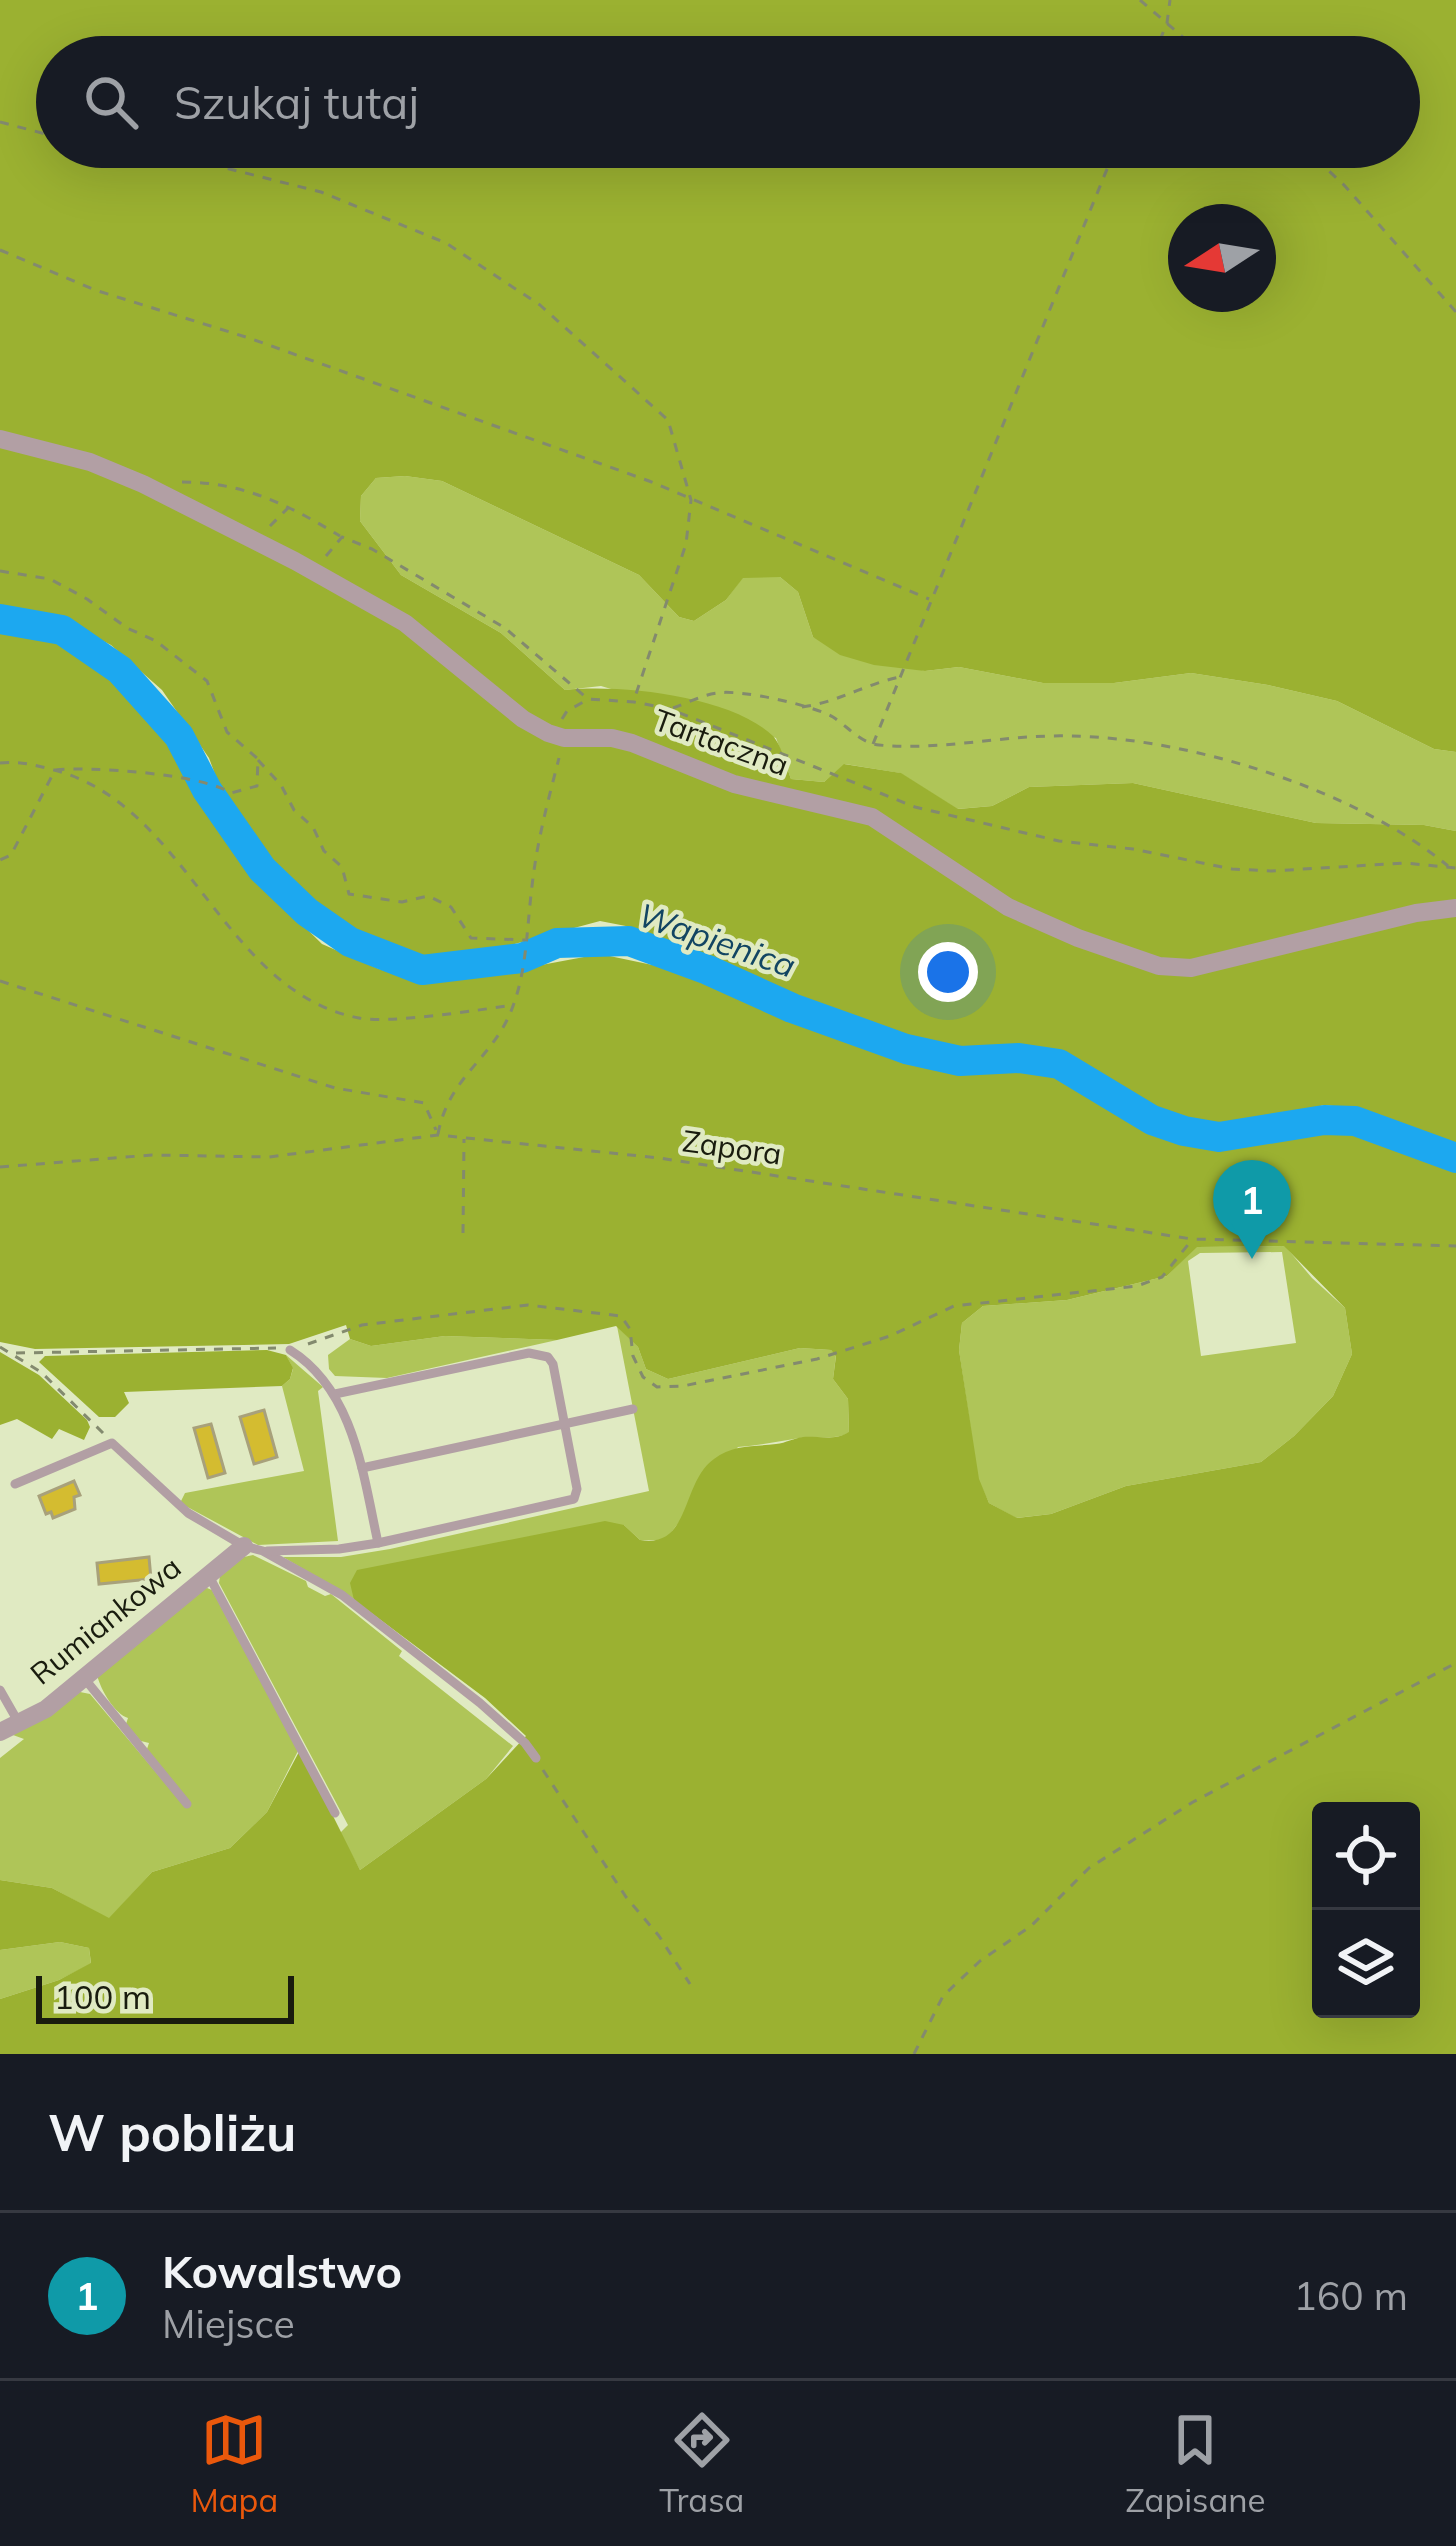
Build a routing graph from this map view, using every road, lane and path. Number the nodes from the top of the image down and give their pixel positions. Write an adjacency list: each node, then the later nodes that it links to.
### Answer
1 (1140, 0): 3 (path)
2 (1170, 0): 3 (path)
3 (1167, 23): 4 (path); 5 (path)
4 (1162, 36)
5 (1182, 36)
6 (0, 122): 7 (path)
7 (36, 131)
8 (226, 168): 15 (path)
9 (1107, 168): 21 (path)
10 (1326, 168): 12 (path)
11 (0, 250): 15 (path)
12 (1456, 312)
13 (0, 439): 14 (street, Tartaczna)
14 (143, 484): 16 (path); 18 (street, Tartaczna)
15 (691, 500): 21 (path); 24 (path)
16 (290, 506): 17 (path); 18 (path)
17 (342, 537): 20 (path); 23 (path)
18 (255, 541): 20 (street, Tartaczna)
19 (0, 571): 29 (path)
20 (314, 572): 27 (street, Tartaczna)
21 (929, 599): 22 (path)
22 (903, 676): 25 (path); 28 (path)
23 (589, 700): 24 (path); 27 (path)
24 (634, 702): 26 (path)
25 (800, 707): 26 (path); 28 (path)
26 (670, 709): 33 (path)
27 (564, 738): 34 (street, Tartaczna); 35 (path)
28 (872, 745): 33 (path)
29 (258, 759): 31 (path); 35 (path)
30 (0, 763): 31 (path)
31 (55, 770): 32 (path); 37 (path)
32 (0, 860)
33 (1453, 867)
34 (1456, 908)
35 (526, 940): 37 (path)
36 (0, 981): 38 (path)
37 (514, 1005): 38 (path)
38 (438, 1135): 39 (path, Zapora); 40 (path, Zapora)
39 (464, 1138): 41 (path); 42 (path, Zapora)
40 (0, 1167)
41 (463, 1233)
42 (1192, 1239): 43 (path, Zapora); 45 (path)
43 (1456, 1246)
44 (0, 1347): 46 (path)
45 (290, 1350): 46 (path); 47 (lane)
46 (16, 1353): 50 (path)
47 (335, 1394): 49 (lane); 51 (lane)
48 (633, 1409): 49 (lane)
49 (567, 1426): 51 (lane); 53 (lane)
50 (112, 1443): 52 (lane); 54 (lane)
51 (362, 1468): 53 (lane)
52 (15, 1484)
53 (378, 1543): 54 (lane)
54 (254, 1549): 55 (street, Rumiankowa); 61 (lane)
55 (209, 1576): 57 (street, Rumiankowa); 63 (lane)
56 (1456, 1663): 65 (path)
57 (84, 1678): 59 (street, Rumiankowa); 62 (lane)
58 (0, 1690): 59 (lane)
59 (20, 1725): 60 (street, Rumiankowa)
60 (0, 1732)
61 (536, 1759): 64 (path)
62 (187, 1804)
63 (335, 1814)
64 (690, 1984)
65 (914, 2054)

